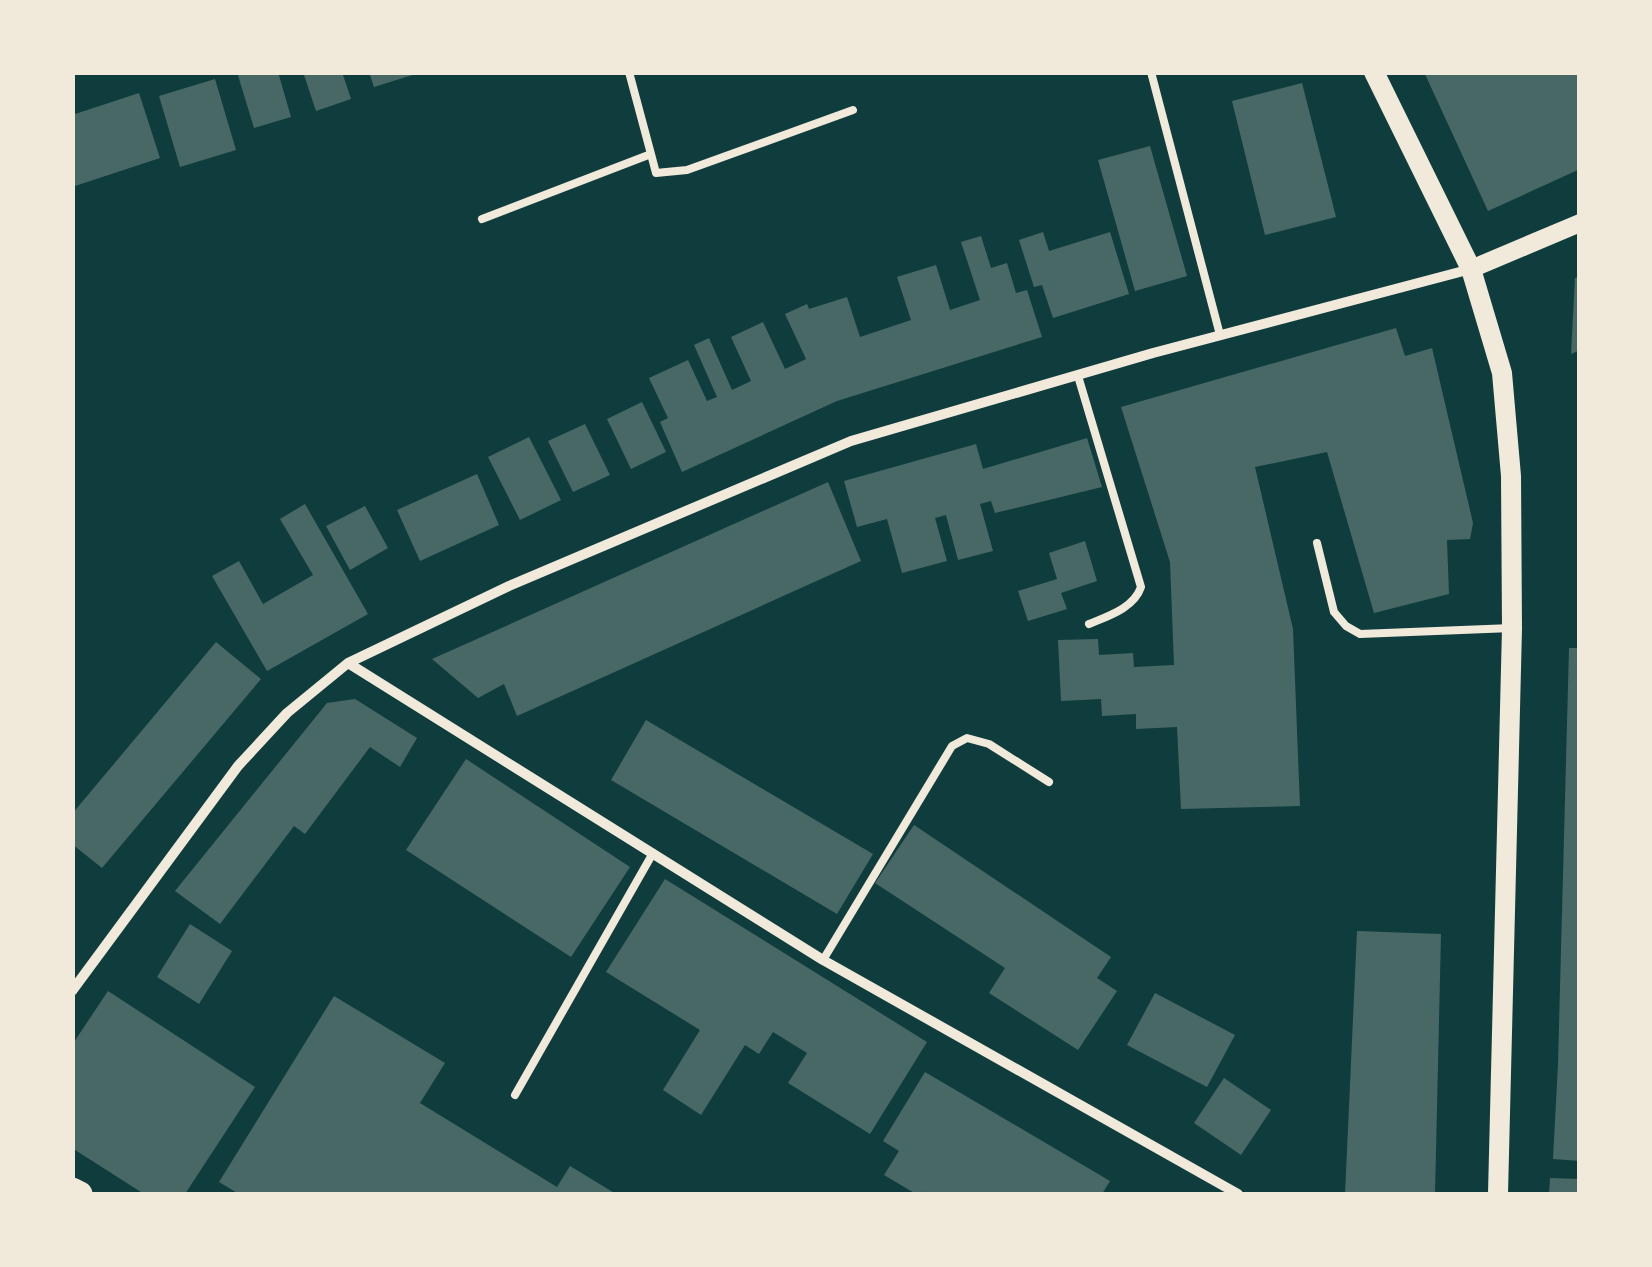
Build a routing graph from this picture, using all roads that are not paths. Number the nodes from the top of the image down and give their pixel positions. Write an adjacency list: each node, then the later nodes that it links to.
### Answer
1 (630, 72): 5 (lane)
2 (1151, 72): 9 (lane)
3 (1374, 72): 8 (main road)
4 (853, 110): 5 (lane)
5 (651, 154): 6 (lane)
6 (482, 219)
7 (1580, 223): 8 (street)
8 (1470, 270): 9 (street); 13 (main road)
9 (1220, 335): 10 (street)
10 (1078, 376): 12 (lane); 14 (street)
11 (1318, 543): 13 (lane)
12 (1089, 624)
13 (1512, 628): 23 (main road)
14 (348, 663): 16 (street); 18 (street)
15 (1049, 782): 17 (lane)
16 (653, 853): 17 (street); 19 (lane)
17 (823, 960): 22 (street)
18 (72, 991)
19 (514, 1096)
20 (72, 1190): 21 (main road)
21 (80, 1194)
22 (1238, 1194)
23 (1498, 1194)

